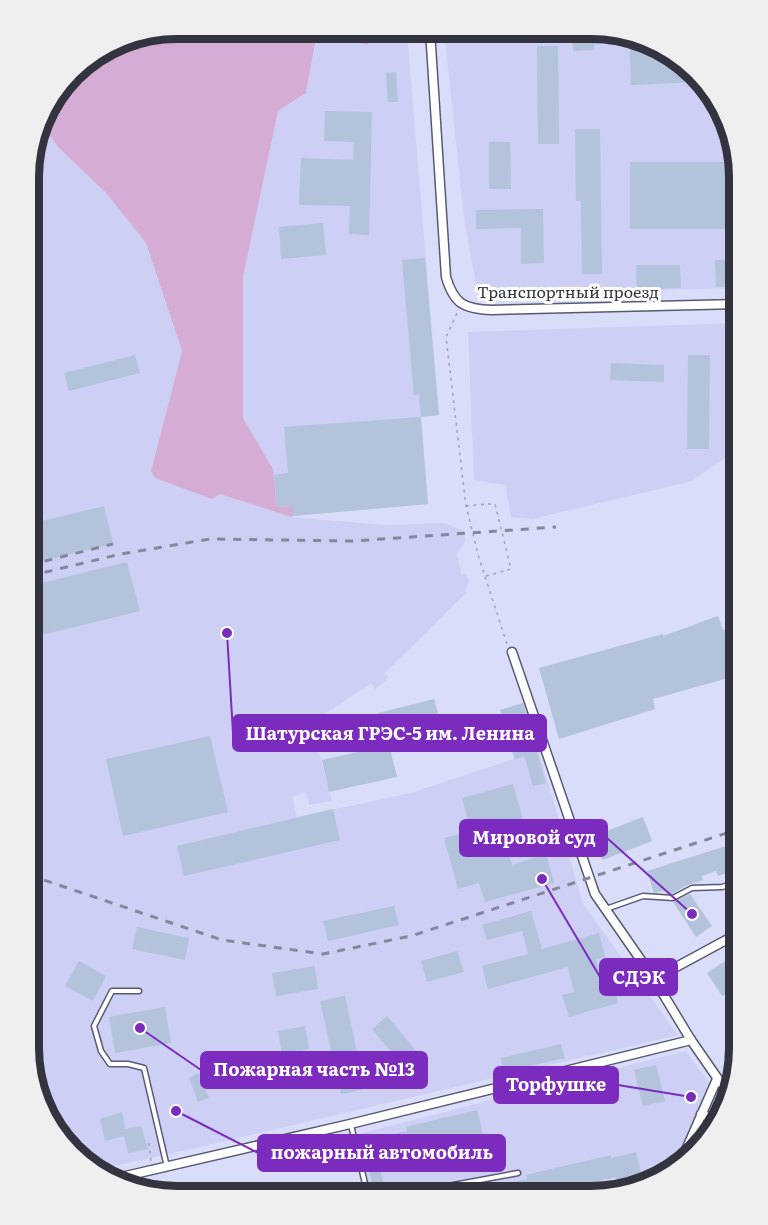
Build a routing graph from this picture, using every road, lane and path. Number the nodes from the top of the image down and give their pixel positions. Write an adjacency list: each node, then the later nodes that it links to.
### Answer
1 (431, 39): 2 (street, Транспортный проезд)
2 (460, 304): 3 (street, Транспортный проезд); 4 (path)
3 (729, 304)
4 (466, 506): 5 (path); 5 (path, bridge)
5 (485, 576): 6 (path)
6 (512, 652): 8 (street)
7 (729, 885): 8 (lane)
8 (605, 909): 10 (street)
9 (729, 938): 10 (street)
10 (654, 979): 12 (street)
11 (139, 990): 20 (lane)
12 (691, 1040): 13 (street); 17 (street)
13 (717, 1079): 14 (street); 15 (street)
14 (723, 1087)
15 (701, 1114): 16 (street); 19 (street)
16 (710, 1118)
17 (350, 1124): 20 (street); 24 (lane)
18 (148, 1143): 21 (path)
19 (687, 1147)
20 (167, 1168): 21 (street)
21 (153, 1170): 23 (street)
22 (518, 1173): 25 (lane)
23 (128, 1176)
24 (366, 1186)
25 (448, 1186)

